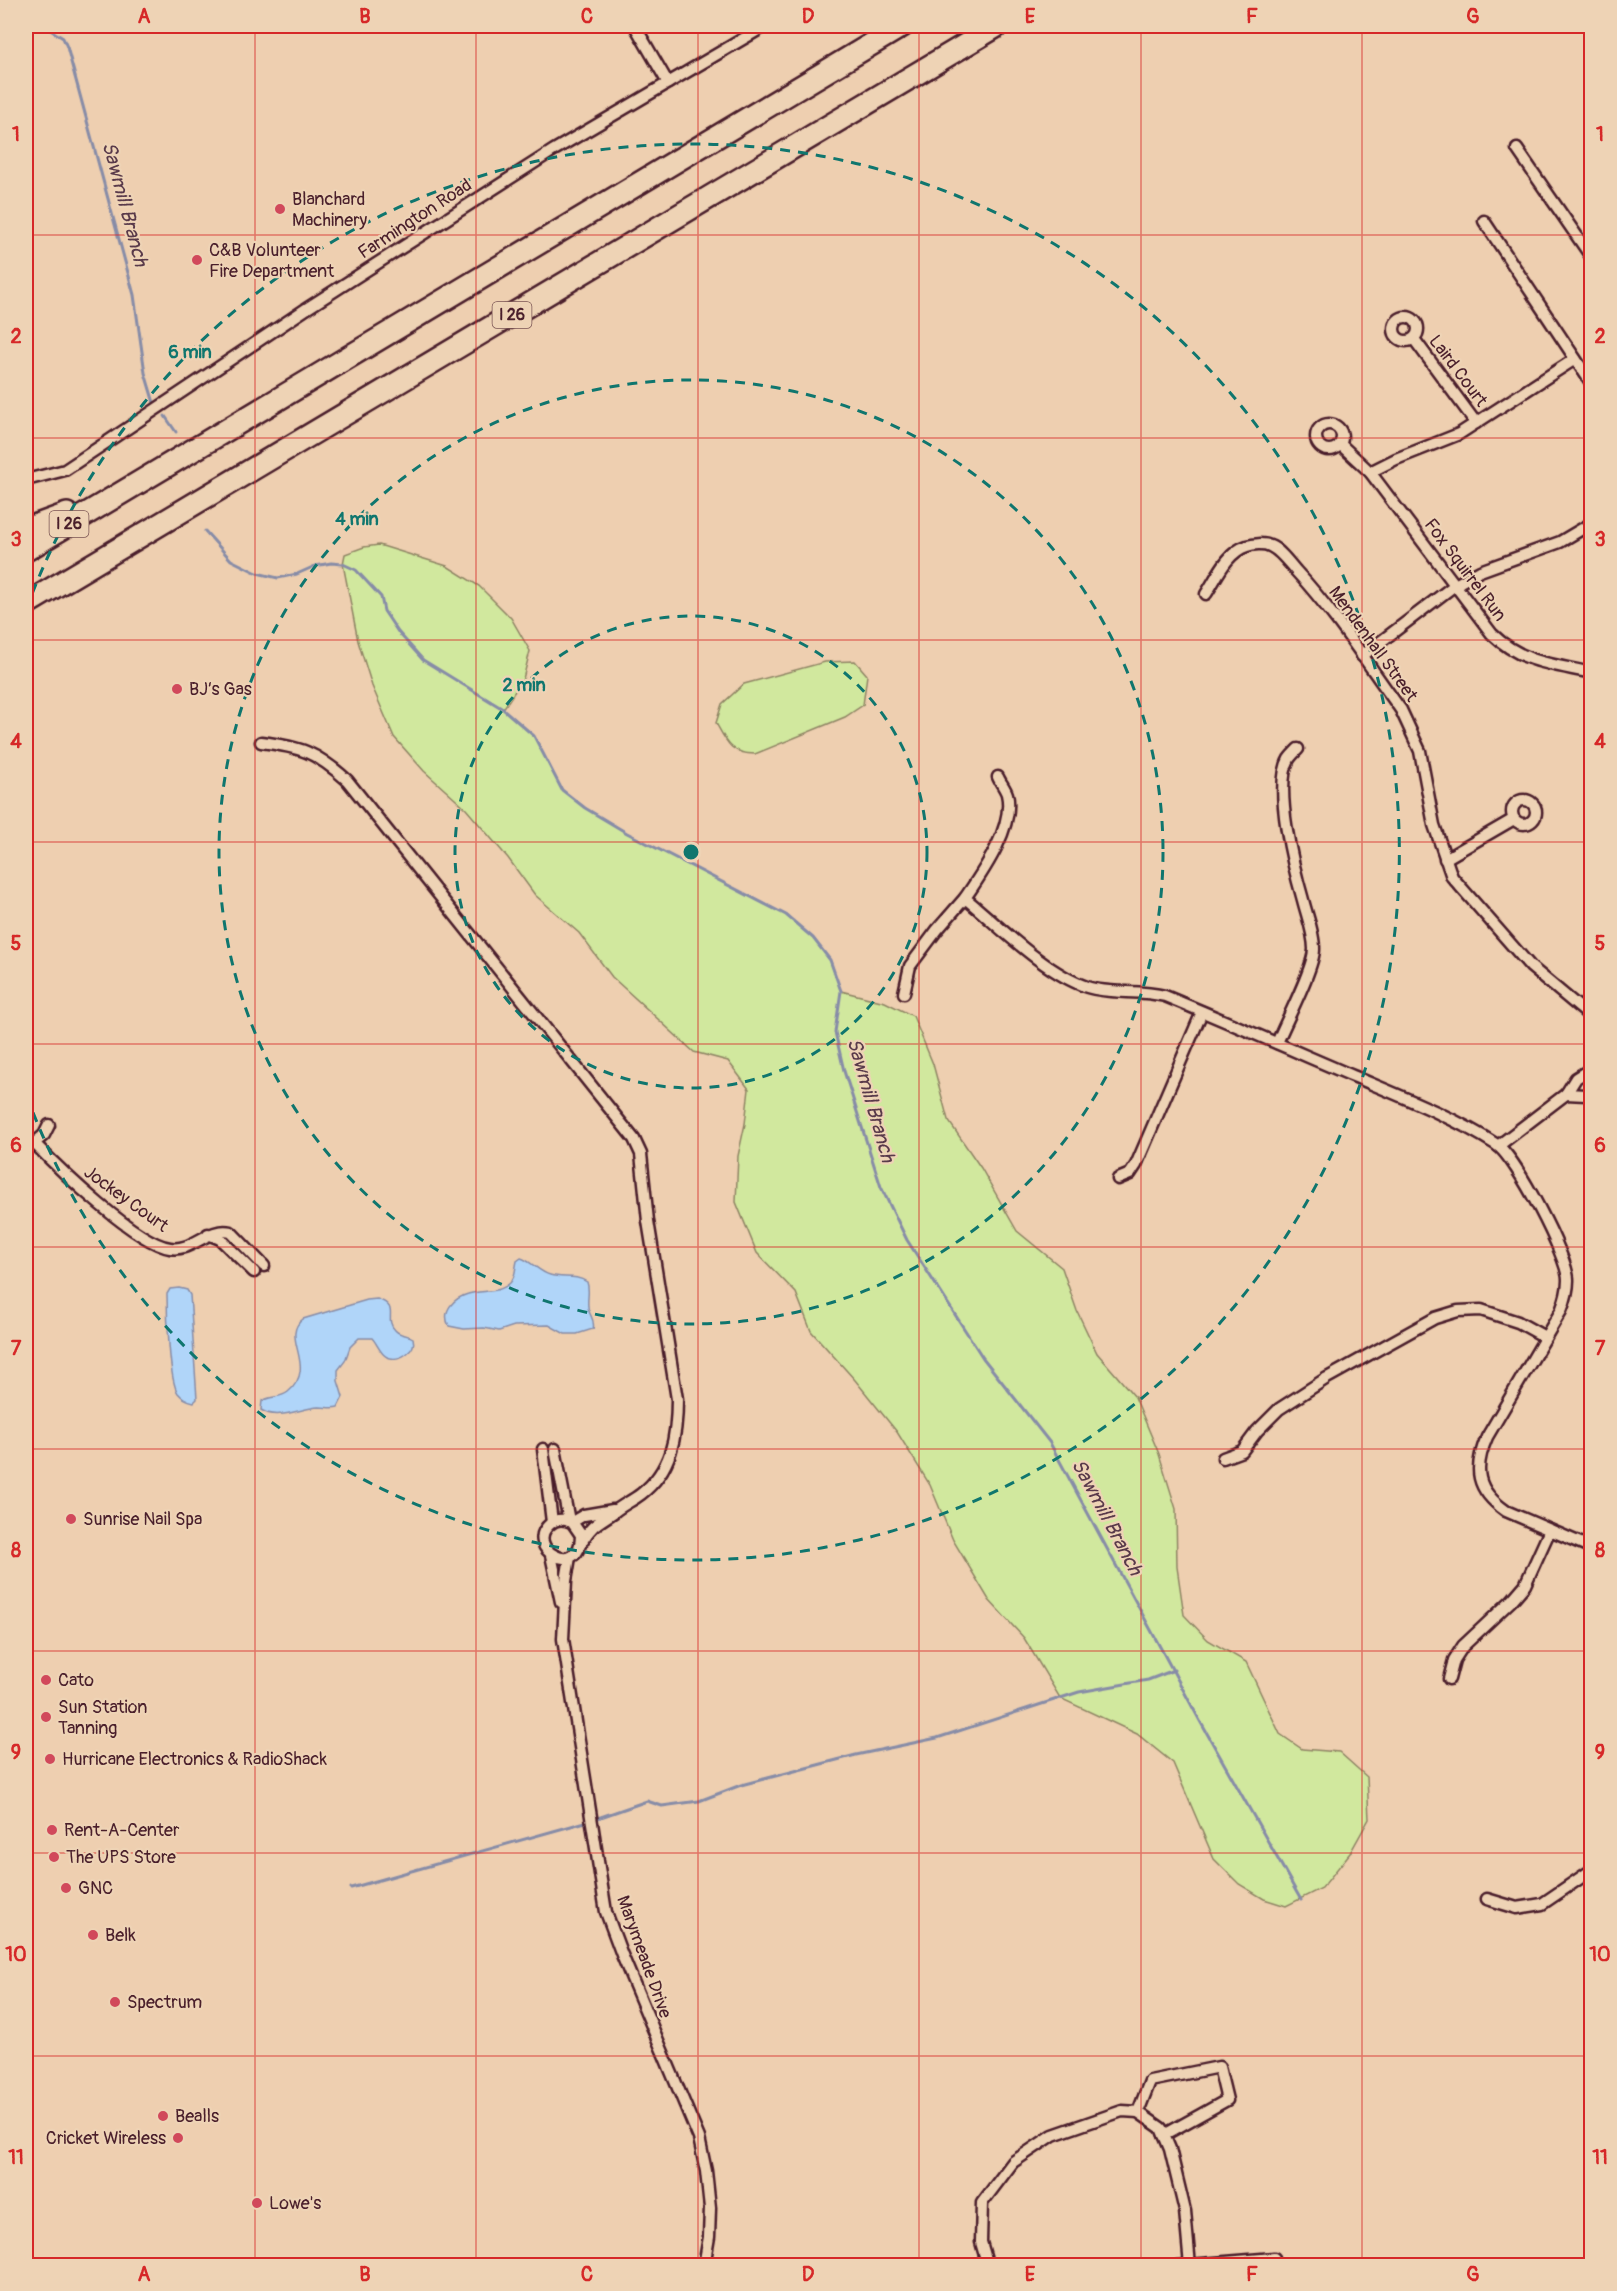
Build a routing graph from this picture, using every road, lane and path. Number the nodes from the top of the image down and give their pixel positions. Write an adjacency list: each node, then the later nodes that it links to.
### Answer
1 (635, 26): 5 (street)
2 (765, 26): 5 (street, Farmington Road)
3 (902, 26): 16 (highway, I 26)
4 (998, 26): 20 (highway, I 26)
5 (669, 83): 15 (street, Farmington Road)
6 (1517, 149): 8 (street)
7 (1484, 221): 10 (street)
8 (1592, 258)
9 (1414, 339): 12 (street, Laird Court)
10 (1575, 359): 11 (street); 12 (street)
11 (1592, 384)
12 (1476, 423): 14 (street)
13 (1340, 444): 14 (street, Fox Squirrel Run)
14 (1370, 472): 21 (street, Fox Squirrel Run)
15 (26, 480)
16 (113, 498): 18 (highway); 19 (highway, I 26)
17 (1592, 523): 21 (street)
18 (26, 529)
19 (26, 550)
20 (102, 559): 23 (highway, I 26); 24 (highway)
21 (1455, 585): 25 (street); 26 (street, Fox Squirrel Run)
22 (1206, 594): 25 (street, Mendenhall Street)
23 (26, 604)
24 (26, 620)
25 (1362, 656): 31 (street, Mendenhall Street)
26 (1592, 673)
27 (261, 742): 49 (street)
28 (1298, 749): 36 (street)
29 (998, 777): 32 (street)
30 (1514, 819): 31 (street)
31 (1445, 859): 35 (street, Mendenhall Street)
32 (965, 898): 33 (street); 34 (street)
33 (904, 993)
34 (1203, 1012): 36 (street); 43 (street)
35 (1592, 1018)
36 (1277, 1043): 41 (street)
37 (1592, 1068): 39 (street)
38 (1592, 1092): 39 (street)
39 (1566, 1094): 41 (street)
40 (49, 1125): 42 (street, Jockey Court)
41 (1498, 1146): 45 (street)
42 (30, 1147): 44 (street, Jockey Court)
43 (1118, 1179)
44 (259, 1269)
45 (1545, 1337): 48 (street); 52 (street)
46 (543, 1449): 50 (street)
47 (555, 1449): 51 (street)
48 (1223, 1458)
49 (622, 1506): 51 (street); 53 (street)
50 (552, 1522): 51 (street); 55 (street)
51 (571, 1522): 53 (street)
52 (1550, 1530): 54 (street); 57 (street)
53 (578, 1548): 55 (street); 56 (street, Marymeade Drive)
54 (1592, 1548)
55 (551, 1555): 56 (street, Marymeade Drive)
56 (565, 1616): 63 (street, Marymeade Drive)
57 (1449, 1679)
58 (1592, 1870): 59 (street)
59 (1487, 1899)
60 (1138, 2112): 61 (street); 61 (street); 64 (street)
61 (1164, 2135): 66 (street)
62 (1274, 2258): 66 (street)
63 (704, 2265)
64 (988, 2265)
65 (1177, 2265): 66 (street)
66 (1190, 2265)

